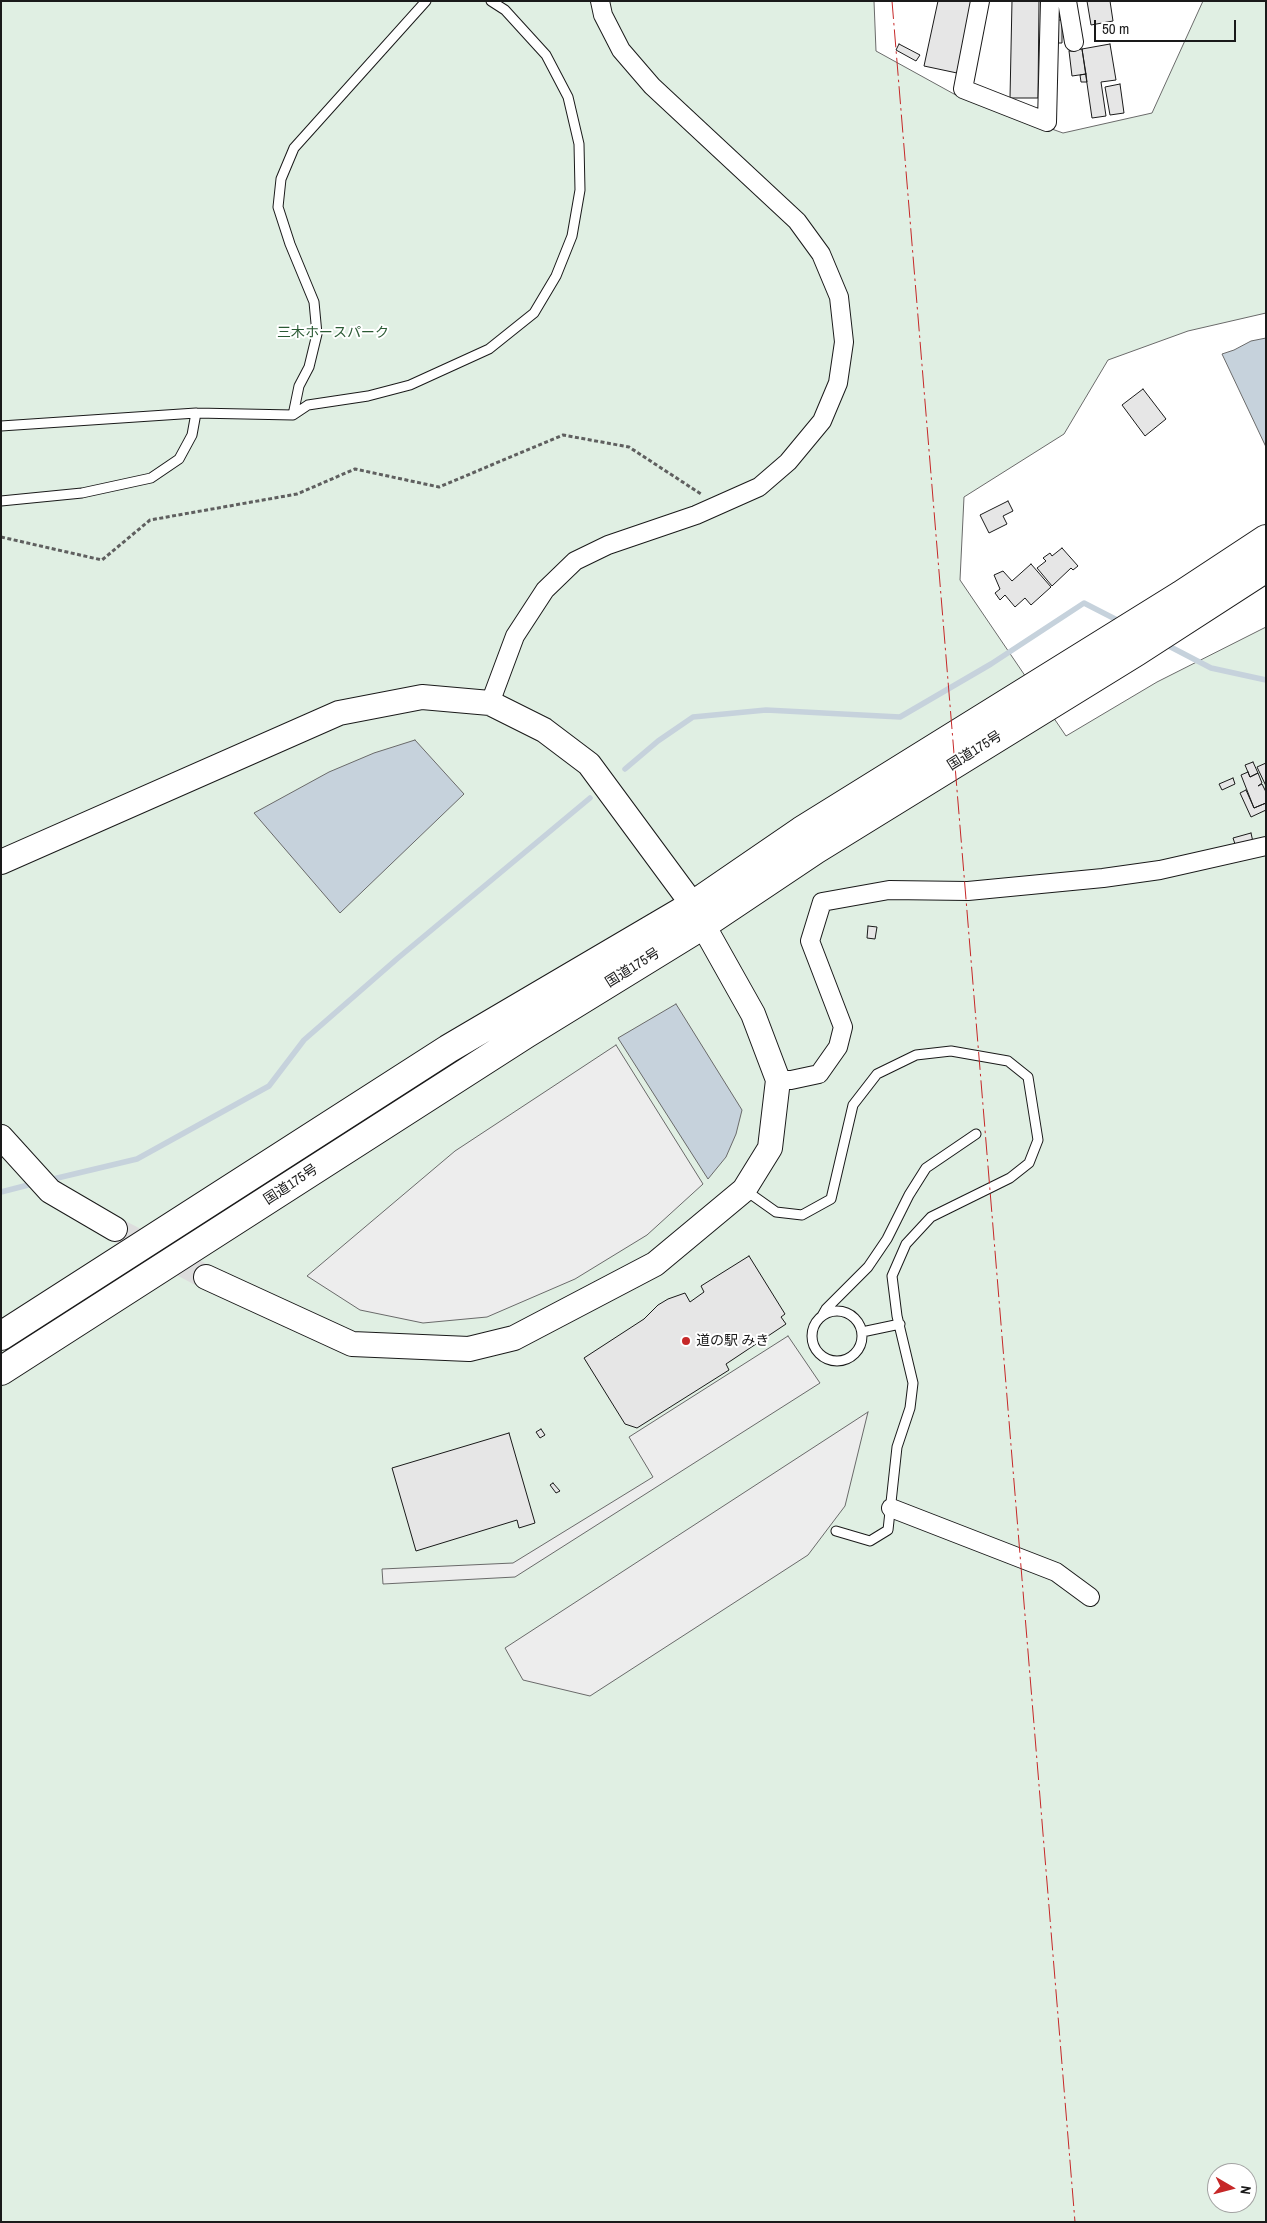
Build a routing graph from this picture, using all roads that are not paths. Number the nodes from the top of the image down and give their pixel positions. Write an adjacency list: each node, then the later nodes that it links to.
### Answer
1 (426, 1): 9 (lane)
2 (491, 1): 9 (lane)
3 (600, 1): 16 (street)
4 (980, 1): 5 (street)
5 (1050, 1)
6 (1067, 1): 7 (street)
7 (1074, 42)
8 (196, 413): 9 (lane); 10 (lane); 11 (lane)
9 (293, 415)
10 (1, 426)
11 (1, 501)
12 (1266, 539): 19 (highway, 国道175号)
13 (1266, 568): 15 (highway, 国道175号)
14 (1266, 589): 15 (highway)
15 (1136, 652): 19 (highway, 国道175号)
16 (490, 703): 18 (street); 19 (street)
17 (1266, 846): 20 (street)
18 (1, 862)
19 (698, 915): 20 (street); 29 (highway, 国道175号); 30 (highway, 国道175号)
20 (778, 1080): 23 (street)
21 (976, 1134): 26 (lane)
22 (1, 1137): 24 (street)
23 (744, 1190): 25 (street); 27 (lane)
24 (115, 1229)
25 (206, 1277)
26 (822, 1316): 28 (lane); 28 (lane)
27 (900, 1324): 28 (lane); 31 (lane)
28 (862, 1332)
29 (1, 1336)
30 (1, 1371)
31 (891, 1508): 32 (lane); 33 (street)
32 (836, 1530)
33 (1090, 1597)

